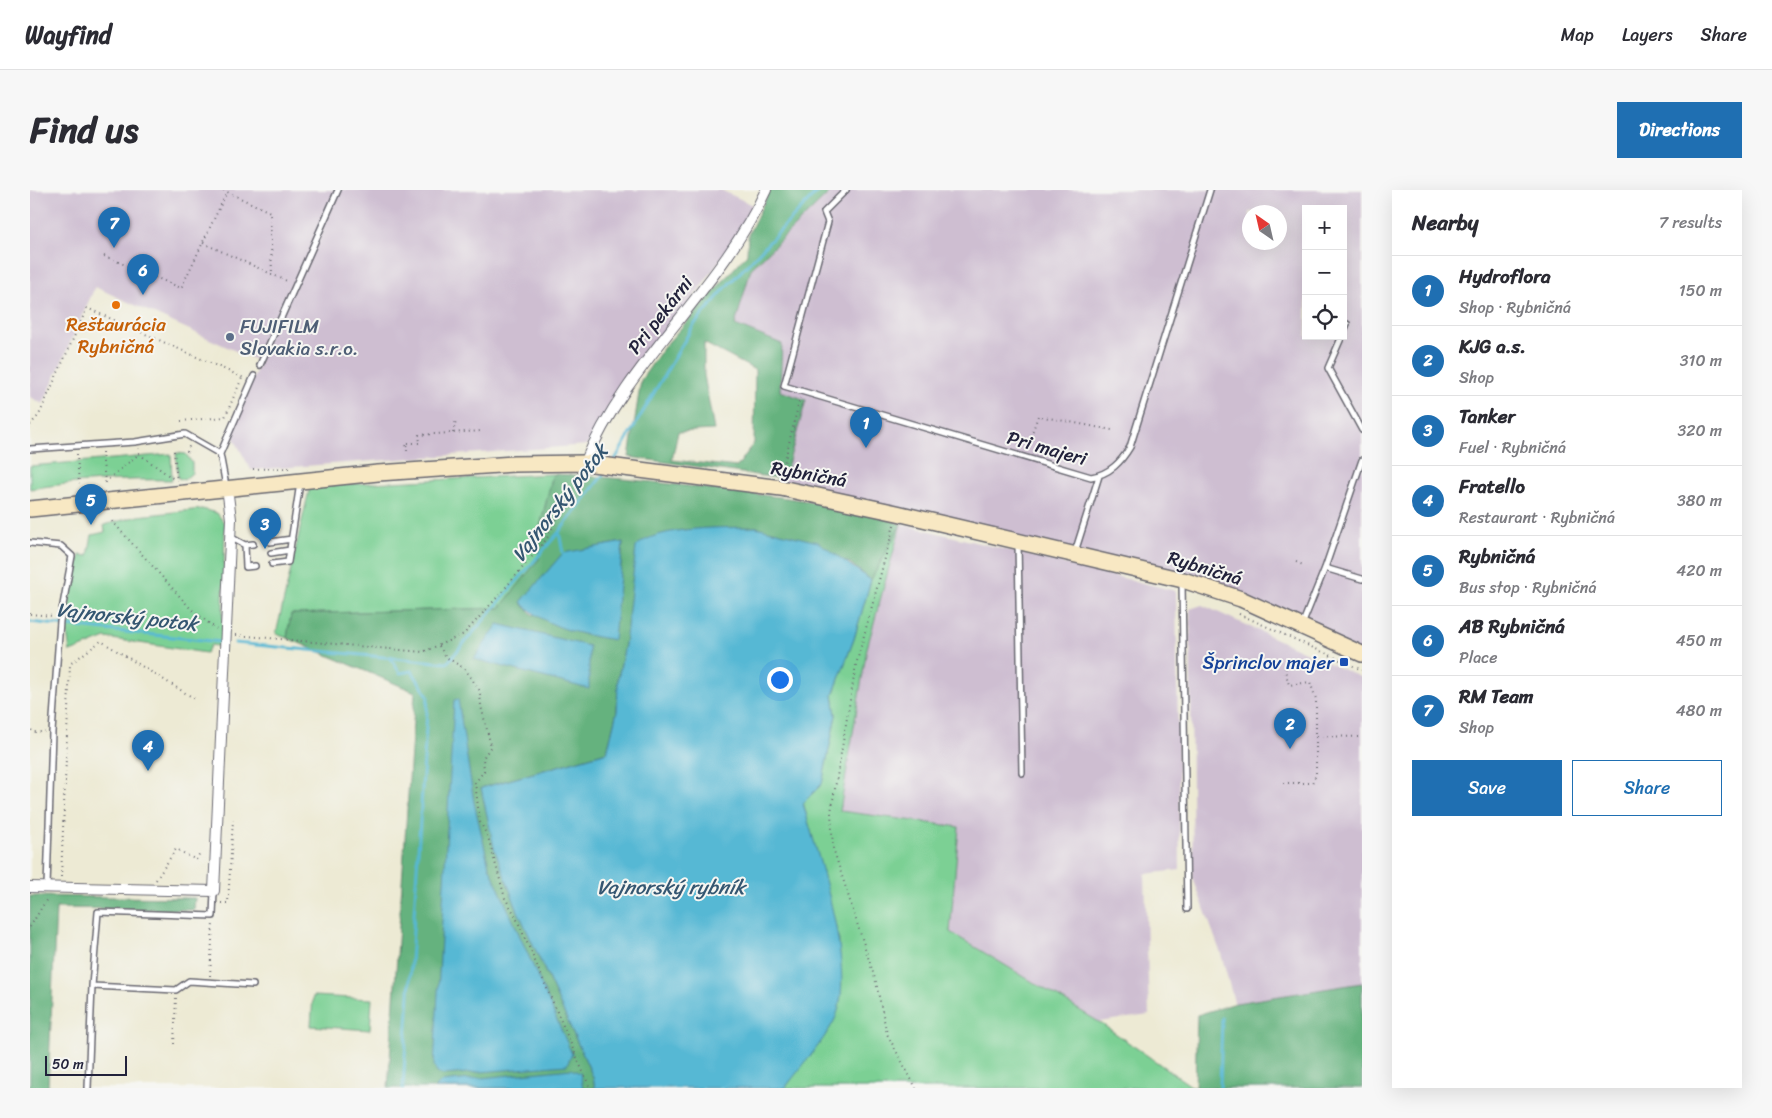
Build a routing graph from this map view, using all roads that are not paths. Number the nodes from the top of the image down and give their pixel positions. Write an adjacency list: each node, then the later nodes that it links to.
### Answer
1 (338, 190): 6 (lane)
2 (766, 190): 12 (street, Pri pekárni)
3 (846, 190): 14 (lane, Pri majeri)
4 (1210, 190): 14 (lane, Pri majeri)
5 (1341, 340): 8 (lane)
6 (260, 365)
7 (253, 379): 10 (lane)
8 (1362, 430)
9 (30, 449): 10 (lane)
10 (220, 454): 15 (lane)
11 (1362, 460): 31 (lane)
12 (585, 463): 13 (main road, Rybničná); 20 (main road, Rybničná)
13 (301, 474): 15 (main road, Rybničná); 18 (lane)
14 (1099, 476): 26 (lane)
15 (226, 487): 16 (main road, Rybničná); 17 (street)
16 (30, 509)
17 (230, 537): 23 (lane); 39 (street)
18 (292, 539): 19 (lane); 24 (lane)
19 (270, 542)
20 (1018, 542): 26 (main road, Rybničná); 36 (lane)
21 (30, 543): 38 (lane)
22 (253, 544): 23 (lane)
23 (245, 545): 28 (lane)
24 (290, 550): 25 (lane); 29 (lane)
25 (271, 553)
26 (1074, 554): 33 (main road, Rybničná)
27 (254, 555): 28 (lane)
28 (246, 556): 30 (lane)
29 (272, 564)
30 (255, 566)
31 (1325, 568): 32 (lane); 34 (lane)
32 (1362, 579)
33 (1182, 580): 34 (main road, Rybničná); 40 (lane)
34 (1301, 628): 35 (main road, Rybničná)
35 (1362, 654)
36 (1022, 773)
37 (30, 887): 38 (street)
38 (50, 887): 39 (street)
39 (214, 891): 42 (lane)
40 (1187, 909)
41 (253, 985): 42 (lane)
42 (92, 986): 43 (lane)
43 (88, 1088)

